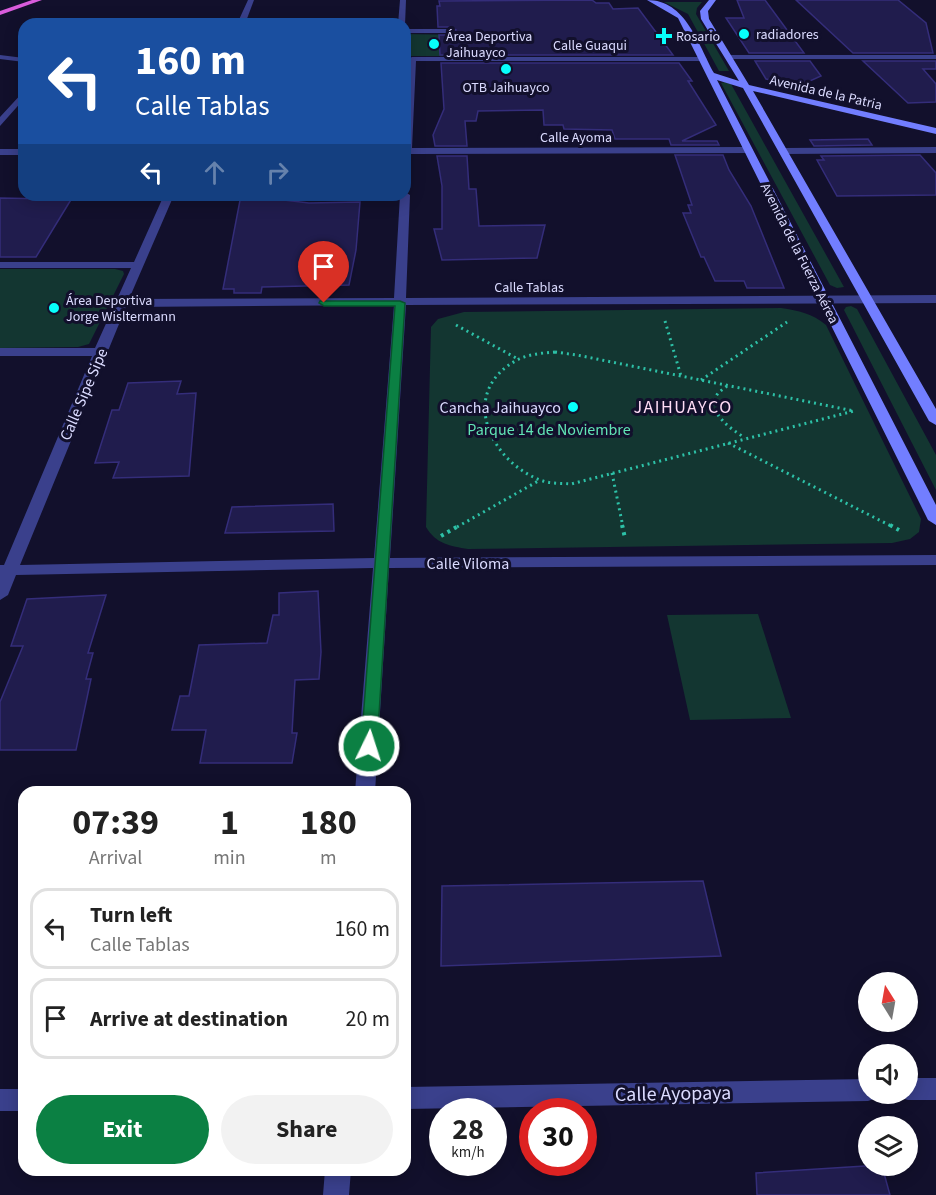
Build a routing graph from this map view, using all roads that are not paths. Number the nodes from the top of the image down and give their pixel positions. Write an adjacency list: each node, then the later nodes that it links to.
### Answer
1 (39, 0): 6 (highway)
2 (251, 0): 7 (street)
3 (403, 0): 8 (street)
4 (650, 0): 16 (main road, Avenida de la Fuerza Aérea)
5 (713, 0): 12 (main road, Avenida de la Fuerza Aérea)
6 (0, 13)
7 (244, 18)
8 (402, 18)
9 (411, 31): 10 (street)
10 (450, 32)
11 (0, 57): 15 (street)
12 (730, 57): 13 (street); 18 (main road, Avenida de la Fuerza Aérea)
13 (936, 57)
14 (411, 58): 16 (street, Calle Guaqui)
15 (18, 59)
16 (703, 59): 17 (main road, Avenida de la Fuerza Aérea)
17 (711, 75): 18 (main road, Avenida de la Patria); 25 (main road, Avenida de la Fuerza Aérea)
18 (743, 81): 19 (main road, Avenida de la Patria); 21 (main road, Avenida de la Fuerza Aérea); 23 (main road, Avenida de la Patria)
19 (785, 97): 21 (main road); 24 (main road, Avenida de la Patria)
20 (18, 101): 22 (street)
21 (756, 104): 27 (main road, Avenida de la Fuerza Aérea)
22 (0, 123)
23 (936, 124)
24 (936, 132)
25 (748, 150): 30 (street, Calle Ayoma); 37 (main road, Avenida de la Fuerza Aérea)
26 (936, 150): 27 (street)
27 (783, 151): 35 (main road, Avenida de la Fuerza Aérea)
28 (0, 152): 29 (street)
29 (18, 152)
30 (411, 152)
31 (167, 201): 34 (street, Calle Sipe Sipe)
32 (405, 201): 39 (street)
33 (0, 265): 34 (street)
34 (140, 265): 38 (street, Calle Sipe Sipe)
35 (867, 299): 36 (street, Calle Tablas); 37 (street, Calle Tablas); 42 (main road, Avenida de la Fuerza Aérea)
36 (936, 299)
37 (825, 300): 39 (street, Calle Tablas); 43 (main road, Avenida de la Fuerza Aérea)
38 (122, 303): 39 (street, Calle Tablas); 40 (street, Calle Sipe Sipe)
39 (400, 303): 45 (street)
40 (100, 351): 41 (street); 46 (street, Calle Sipe Sipe)
41 (0, 352)
42 (936, 421)
43 (936, 520)
44 (936, 560): 45 (street, Calle Viloma)
45 (382, 563): 46 (street, Calle Viloma); 48 (street)
46 (5, 570): 47 (street, Calle Sipe Sipe)
47 (0, 595)
48 (365, 786)
49 (918, 1089): 50 (street)
50 (936, 1089)
51 (858, 1090): 52 (street, Calle Ayopaya)
52 (411, 1098)
53 (0, 1100): 54 (street)
54 (18, 1100)
55 (338, 1176): 56 (street)
56 (336, 1195)

